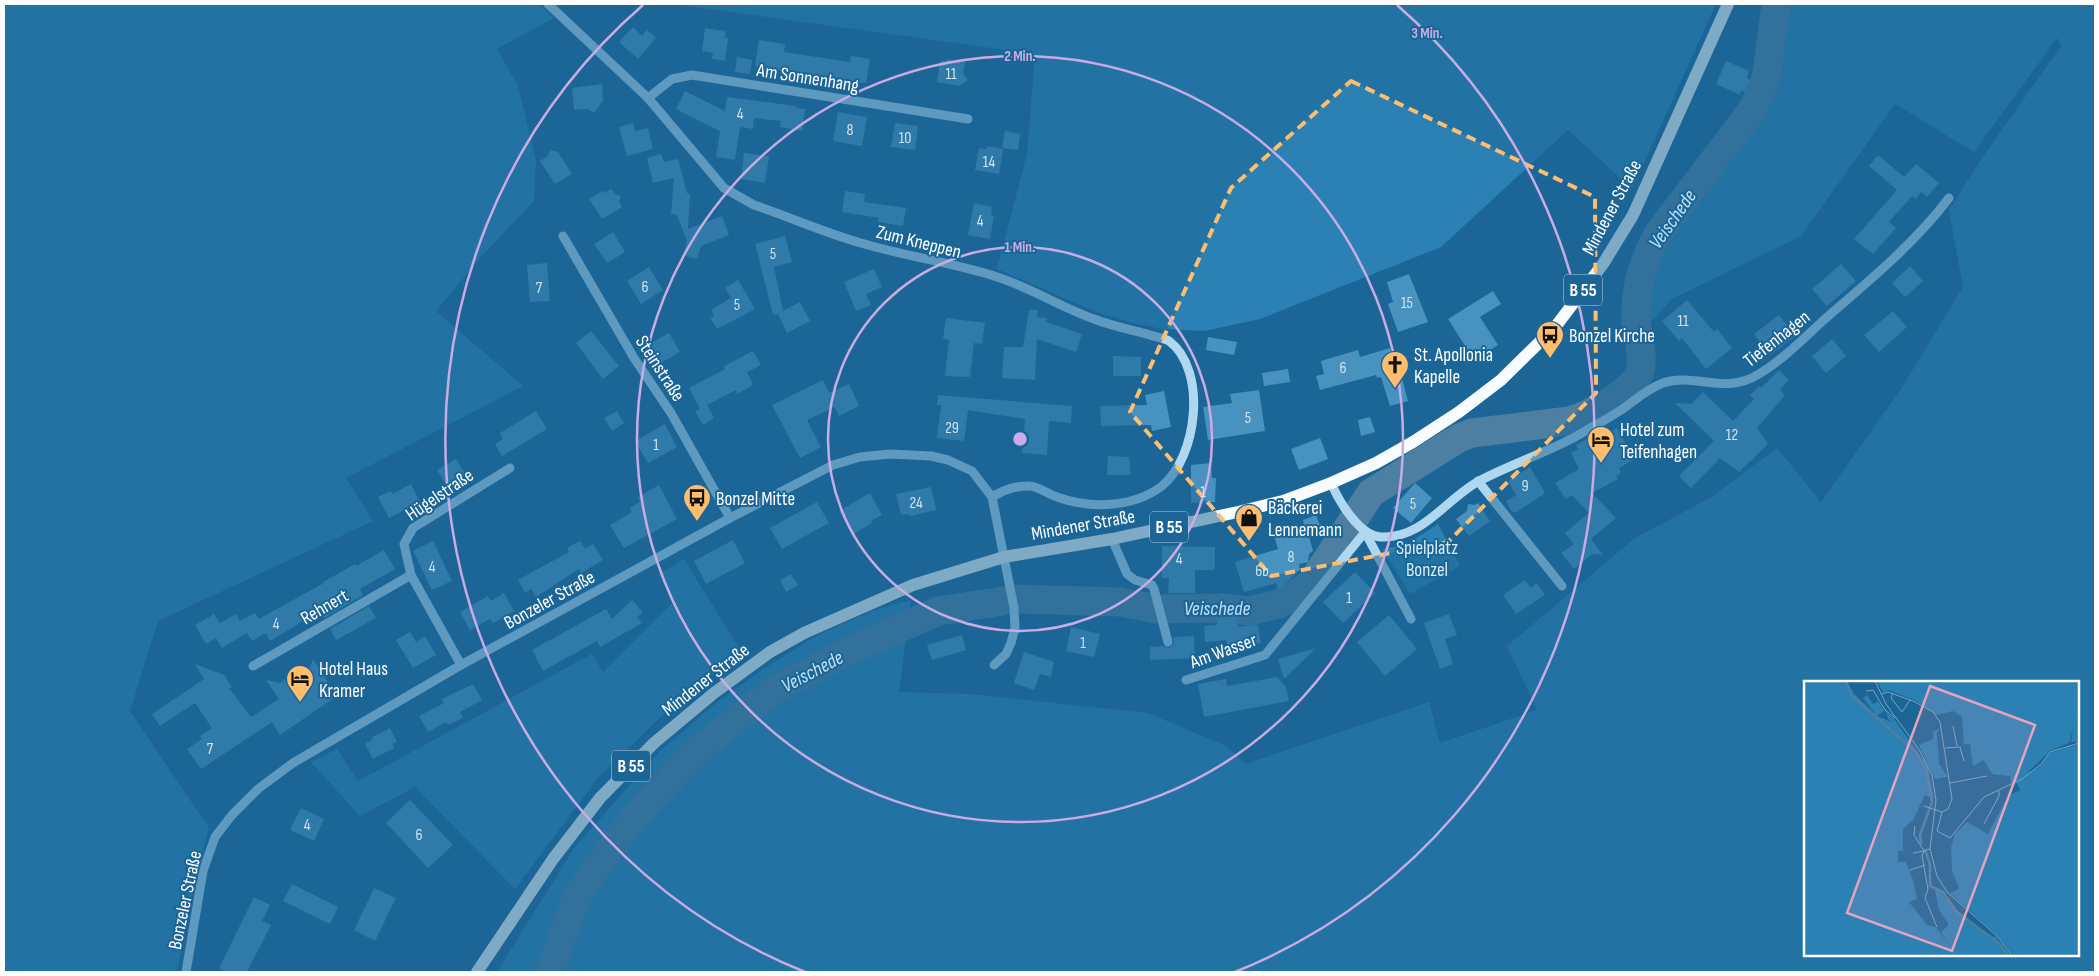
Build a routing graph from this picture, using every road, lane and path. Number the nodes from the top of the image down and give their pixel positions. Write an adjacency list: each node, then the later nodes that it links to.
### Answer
1 (548, 4): 3 (street, Zum Kneppen)
2 (1728, 4): 9 (main road, Mindener Straße / B 55)
3 (648, 98): 4 (street, Am Sonnenhang); 10 (street, Zum Kneppen)
4 (968, 119)
5 (1949, 198): 8 (street, Tiefenhagen)
6 (562, 236): 11 (street, Steinstraße)
7 (510, 468): 15 (street, Hügelstraße)
8 (1478, 481): 12 (street, Tiefenhagen); 16 (street)
9 (1331, 483): 12 (street); 13 (main road, Mindener Straße / B 55)
10 (992, 497): 11 (street, Bonzeler Straße); 14 (street, Bonzeler Straße)
11 (730, 518): 19 (street, Bonzeler Straße)
12 (1362, 529): 17 (street); 22 (street, Am Wasser)
13 (1112, 539): 14 (main road, Mindener Straße / B 55); 18 (street)
14 (1004, 557): 20 (street, Bonzeler Straße); 24 (main road, Mindener Straße / B 55)
15 (411, 576): 19 (street, Hügelstraße); 21 (street, Rehnert)
16 (1562, 586)
17 (1411, 619)
18 (1168, 642)
19 (462, 665): 23 (street, Bonzeler Straße)
20 (994, 665)
21 (253, 666)
22 (1186, 680)
23 (186, 972)
24 (477, 972)

